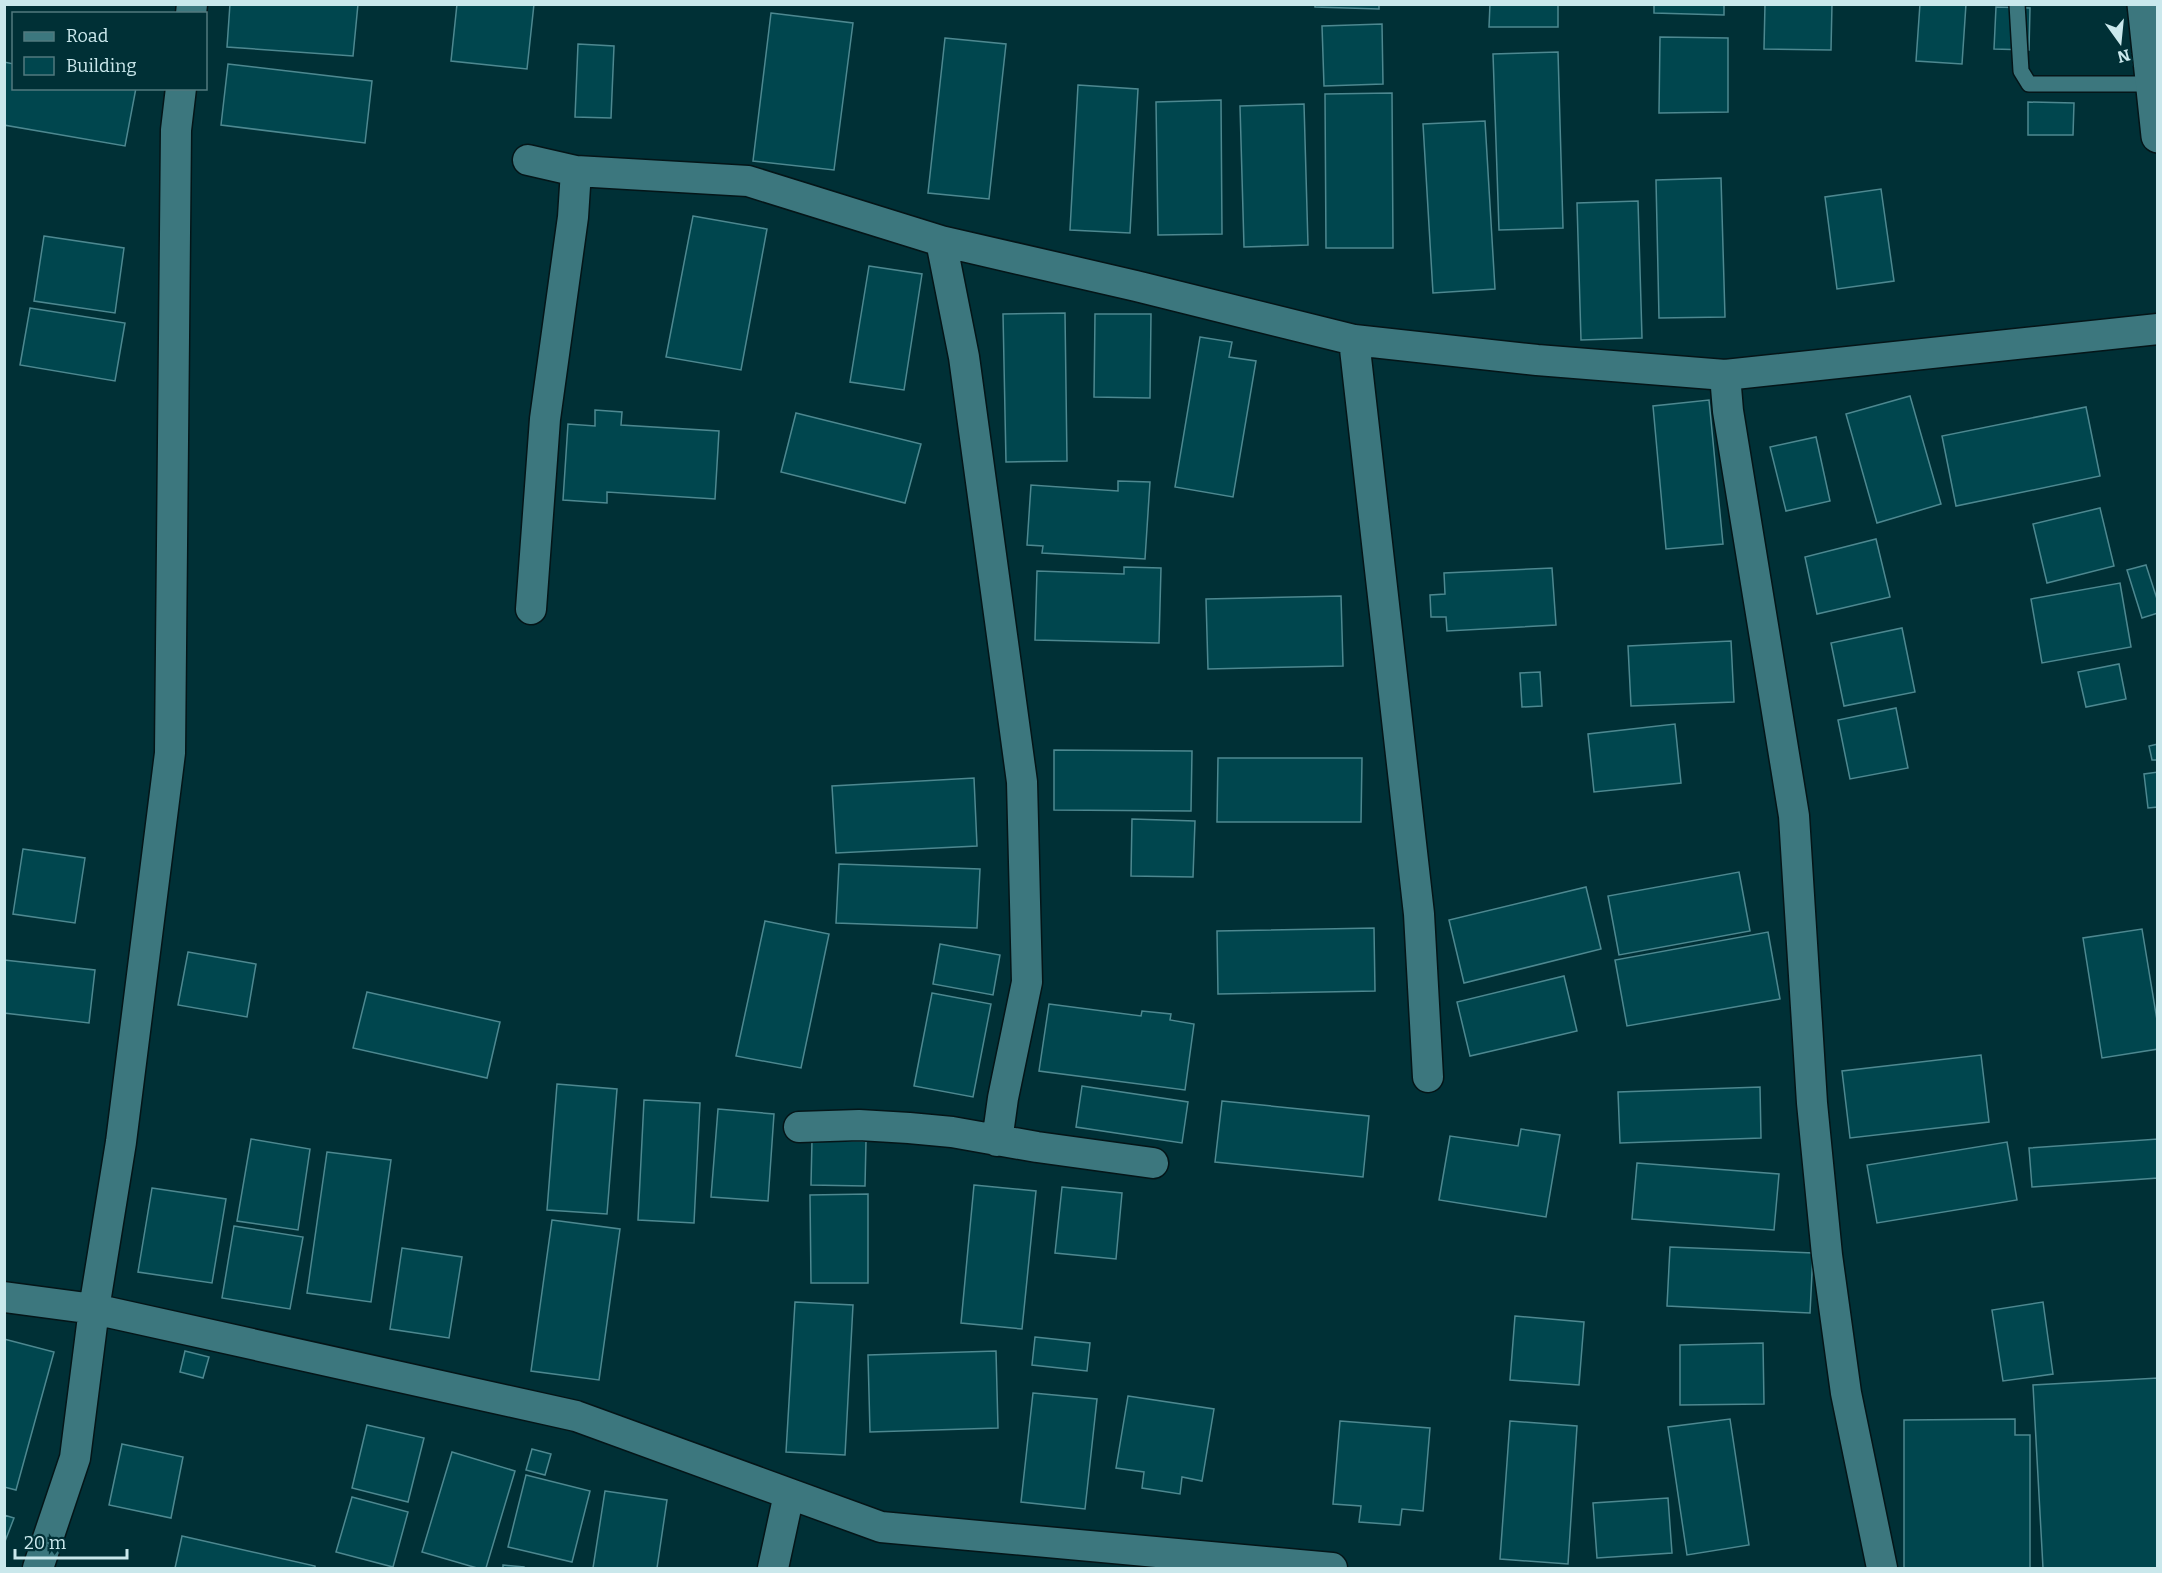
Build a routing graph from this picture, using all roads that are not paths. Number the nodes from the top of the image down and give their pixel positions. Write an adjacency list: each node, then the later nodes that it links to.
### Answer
1 (2017, 4): 3 (lane)
2 (2144, 4): 3 (main road)
3 (2155, 84): 5 (main road)
4 (181, 90): 18 (street)
5 (2157, 136)
6 (528, 160): 7 (street)
7 (576, 171): 8 (street); 12 (street)
8 (941, 241): 10 (street); 15 (street)
9 (2157, 329): 11 (street)
10 (1354, 340): 11 (street); 13 (street)
11 (1725, 375): 23 (street)
12 (531, 609)
13 (1428, 1077)
14 (799, 1127): 15 (street)
15 (997, 1141): 16 (street)
16 (1153, 1163)
17 (4, 1297): 18 (street)
18 (94, 1310): 19 (street); 20 (street)
19 (789, 1494): 21 (street); 22 (street)
20 (38, 1569)
21 (772, 1569)
22 (1332, 1569)
23 (1882, 1569)

